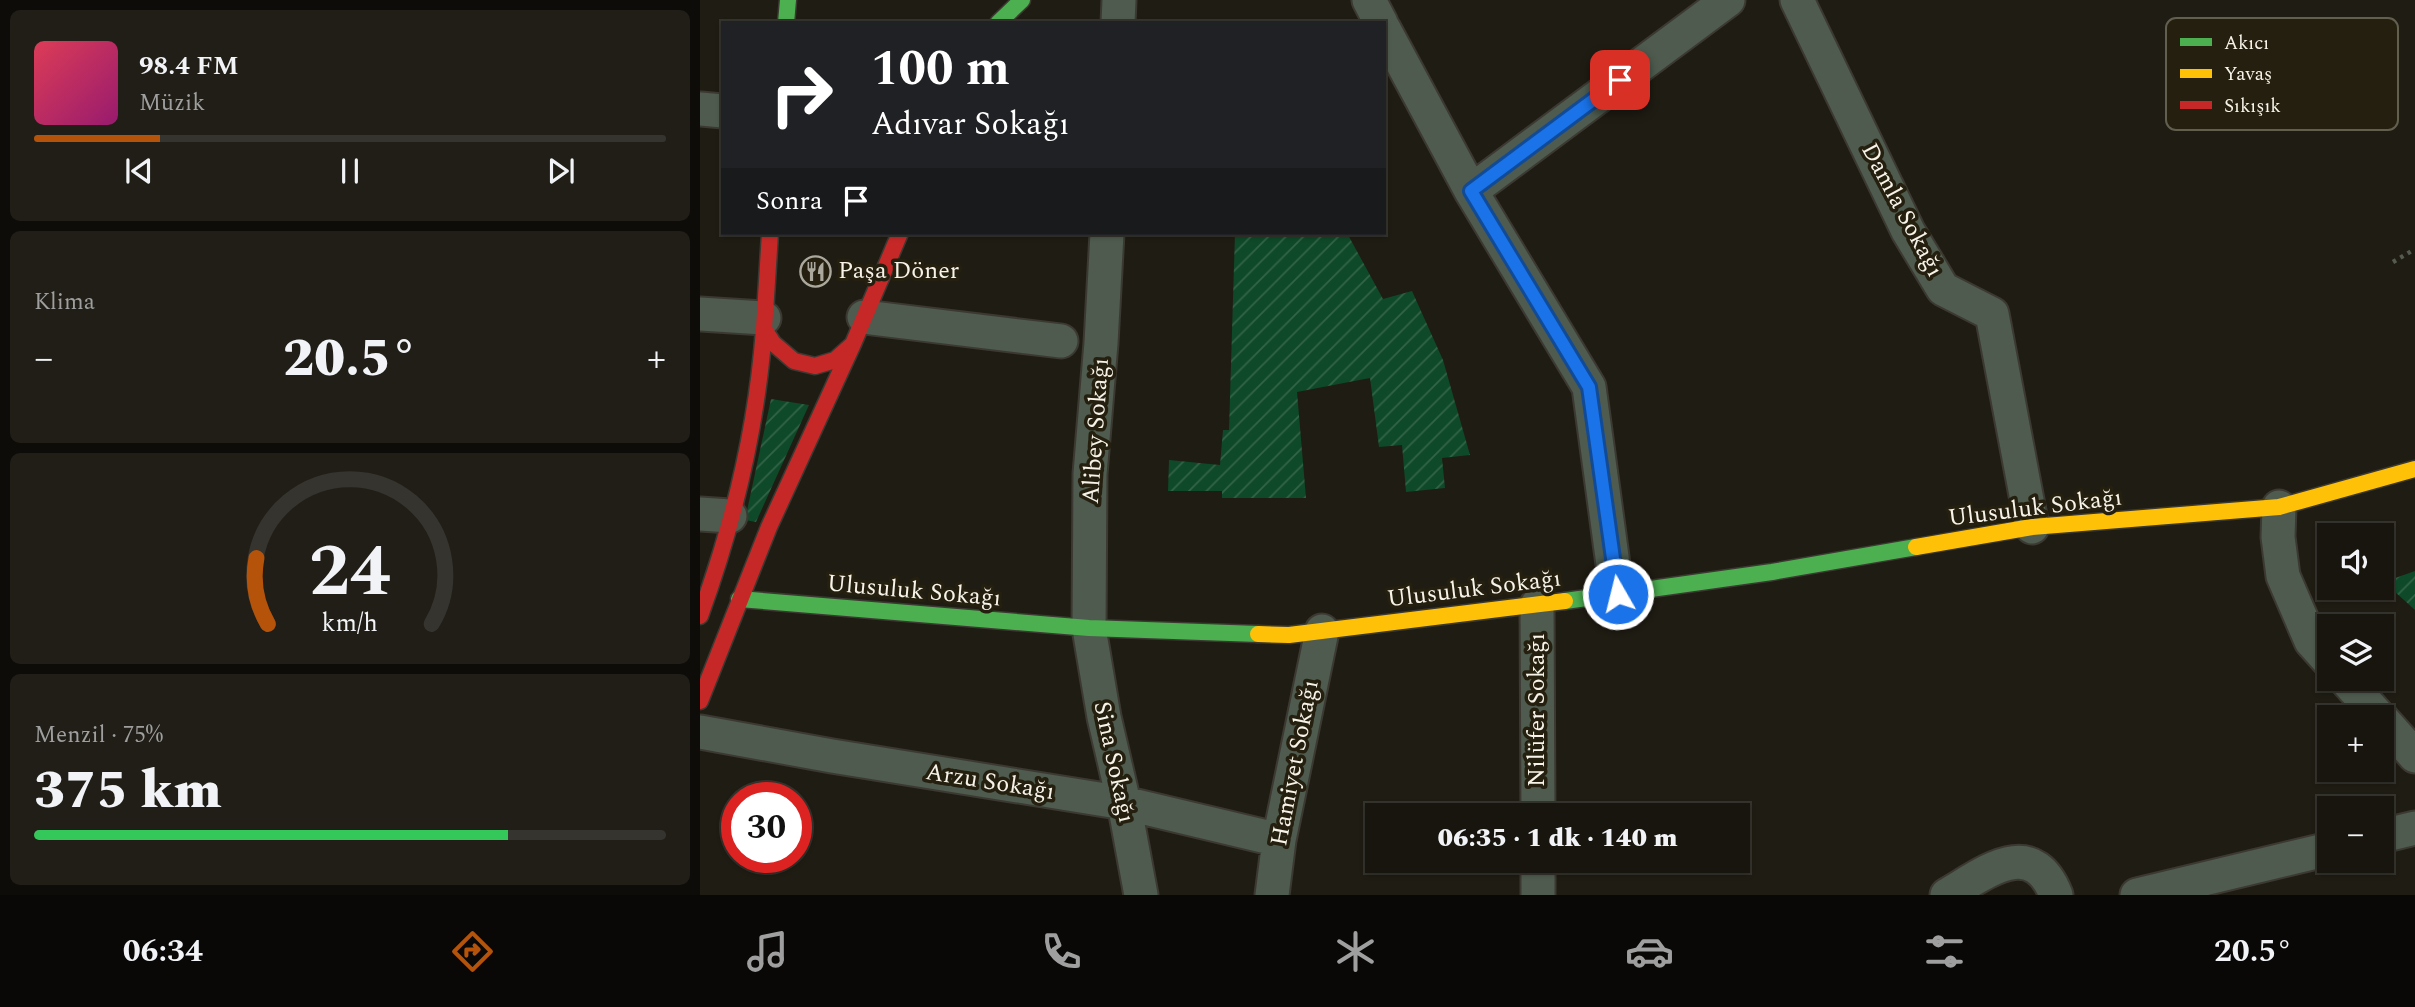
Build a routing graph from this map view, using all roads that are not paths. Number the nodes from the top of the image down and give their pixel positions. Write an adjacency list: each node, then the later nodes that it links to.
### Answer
1 (788, 0): 8 (street)
2 (1022, 0): 7 (street)
3 (1119, 0): 9 (street)
4 (1369, 0): 10 (street)
5 (1728, 0): 14 (street)
6 (1797, 0): 25 (street, Damla Sokağı)
7 (992, 19)
8 (786, 21)
9 (1118, 21)
10 (1380, 21)
11 (1386, 33): 14 (street)
12 (700, 109): 13 (street)
13 (721, 111)
14 (1471, 191): 26 (street)
15 (770, 235): 19 (street)
16 (899, 235): 20 (street)
17 (1107, 235): 30 (street, Alibey Sokağı)
18 (700, 314): 19 (street)
19 (764, 324): 20 (street); 24 (street)
20 (859, 331): 21 (street); 27 (street)
21 (1061, 341)
22 (2415, 469): 23 (street, Ulusuluk Sokağı)
23 (2279, 507): 25 (street, Ulusuluk Sokağı); 32 (street)
24 (715, 515): 29 (street)
25 (2032, 527): 26 (street, Ulusuluk Sokağı)
26 (1618, 594): 28 (street, Ulusuluk Sokağı)
27 (739, 598): 30 (street, Ulusuluk Sokağı); 34 (street)
28 (1537, 605): 31 (street, Ulusuluk Sokağı); 40 (street, Nilüfer Sokağı)
29 (700, 616)
30 (1089, 628): 31 (street, Ulusuluk Sokağı); 39 (street, Sina Sokağı)
31 (1322, 631): 43 (street, Hamiyet Sokağı)
32 (2317, 648)
33 (2356, 691): 35 (street)
34 (700, 701)
35 (2369, 705)
36 (700, 732): 39 (street, Arzu Sokağı)
37 (2394, 732): 38 (street)
38 (2415, 755)
39 (1124, 803): 43 (street, Arzu Sokağı); 46 (street, Sina Sokağı)
40 (1538, 803)
41 (2415, 828): 42 (street)
42 (2394, 833)
43 (1279, 840): 47 (street, Hamiyet Sokağı)
44 (2317, 852): 51 (street)
45 (1538, 873): 48 (street)
46 (1141, 895)
47 (1272, 895)
48 (1538, 895)
49 (1947, 895): 50 (street)
50 (2056, 895)
51 (2137, 895)

